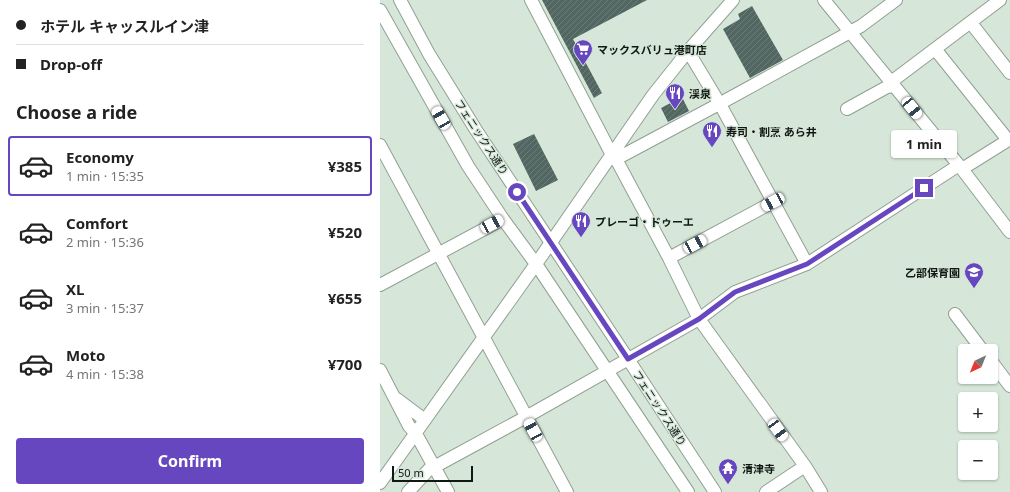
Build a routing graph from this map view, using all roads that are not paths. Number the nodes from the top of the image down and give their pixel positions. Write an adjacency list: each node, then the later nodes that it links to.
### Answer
1 (400, 0): 23 (street, フェニックス通り)
2 (531, 0): 18 (street)
3 (733, 0): 11 (street)
4 (824, 0): 9 (street)
5 (896, 0): 9 (street)
6 (1000, 0): 8 (street)
7 (380, 10): 21 (street, フェニックス通り)
8 (971, 23): 10 (street); 12 (street)
9 (850, 32): 13 (street); 14 (street)
10 (935, 49): 13 (street); 16 (street)
11 (688, 51): 14 (street); 18 (street)
12 (1010, 73)
13 (892, 84): 15 (street); 19 (street)
14 (719, 104): 18 (street); 20 (street)
15 (847, 109)
16 (1009, 139): 19 (street)
17 (380, 145): 24 (street)
18 (614, 157): 23 (street); 25 (street)
19 (960, 167): 22 (street); 27 (street)
20 (773, 202): 25 (street); 27 (street)
21 (502, 219): 24 (street); 26 (street, フェニックス通り)
22 (1010, 232)
23 (551, 242): 26 (street); 33 (street, フェニックス通り)
24 (439, 254): 28 (street); 31 (street)
25 (669, 258): 30 (street)
26 (536, 264): 31 (street); 36 (street, フェニックス通り)
27 (807, 264): 30 (street)
28 (380, 285)
29 (955, 314): 32 (street)
30 (699, 319): 33 (street); 43 (street)
31 (483, 338): 39 (street); 40 (street)
32 (978, 344)
33 (628, 359): 36 (street); 49 (street, フェニックス通り)
34 (380, 370): 38 (street)
35 (998, 370): 37 (street)
36 (607, 371): 39 (street); 48 (street, フェニックス通り)
37 (1010, 386)
38 (394, 397): 40 (street); 41 (street)
39 (526, 417): 42 (street); 47 (street)
40 (425, 420): 41 (street)
41 (416, 434): 42 (street); 44 (street)
42 (434, 466): 45 (street); 46 (street)
43 (805, 466): 50 (street); 51 (street)
44 (380, 483)
45 (408, 492)
46 (448, 492)
47 (567, 492)
48 (688, 492)
49 (715, 492)
50 (766, 492)
51 (821, 492)

